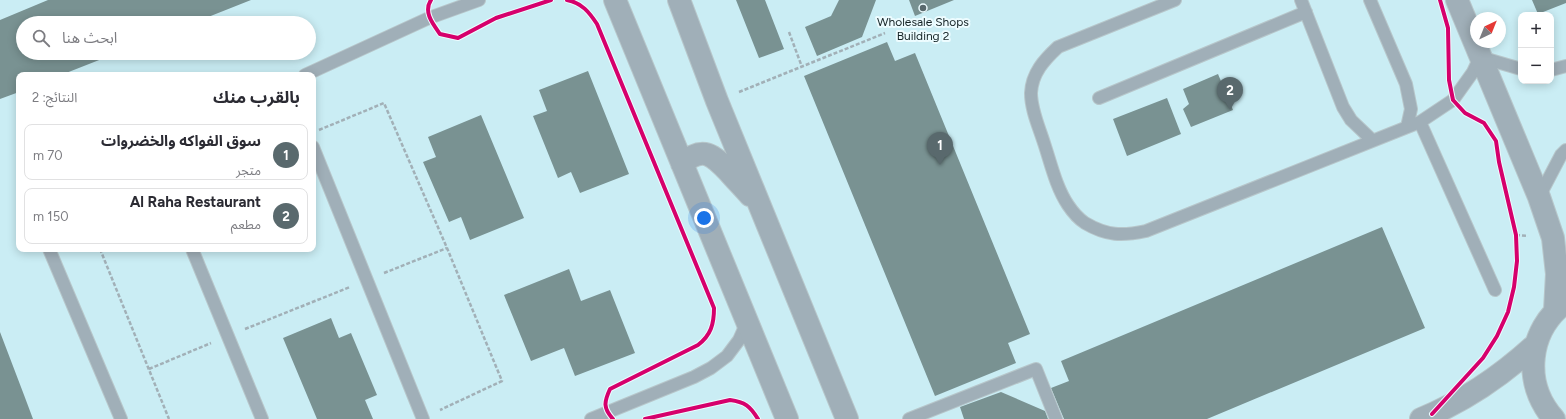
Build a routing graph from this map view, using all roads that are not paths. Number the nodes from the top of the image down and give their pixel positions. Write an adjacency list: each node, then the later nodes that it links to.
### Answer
1 (479, 0): 13 (lane)
2 (615, 0): 20 (street)
3 (679, 0): 22 (street)
4 (1175, 0): 17 (lane)
5 (1301, 0): 8 (lane)
6 (1370, 0): 16 (lane)
7 (1457, 0): 9 (street)
8 (1306, 12): 14 (lane); 17 (lane)
9 (1480, 57): 11 (lane); 15 (lane); 21 (street)
10 (1566, 66): 12 (lane)
11 (1518, 68)
12 (1554, 69)
13 (312, 72)
14 (1099, 98)
15 (1420, 122): 16 (lane); 25 (lane)
16 (1407, 127): 17 (lane)
17 (1372, 140)
18 (1566, 150): 21 (lane)
19 (316, 155): 31 (lane)
20 (682, 164): 22 (street); 27 (street)
21 (1539, 197): 26 (street)
22 (760, 205): 34 (street)
23 (50, 252): 29 (lane)
24 (193, 252): 30 (lane)
25 (1495, 290)
26 (1560, 306): 28 (street)
27 (747, 322): 32 (lane); 33 (street)
28 (1535, 345): 37 (street); 38 (street)
29 (121, 419)
30 (262, 419)
31 (423, 419)
32 (591, 419)
33 (787, 419)
34 (847, 419)
35 (909, 419): 36 (lane)
36 (1056, 419)
37 (1421, 419)
38 (1554, 419)

